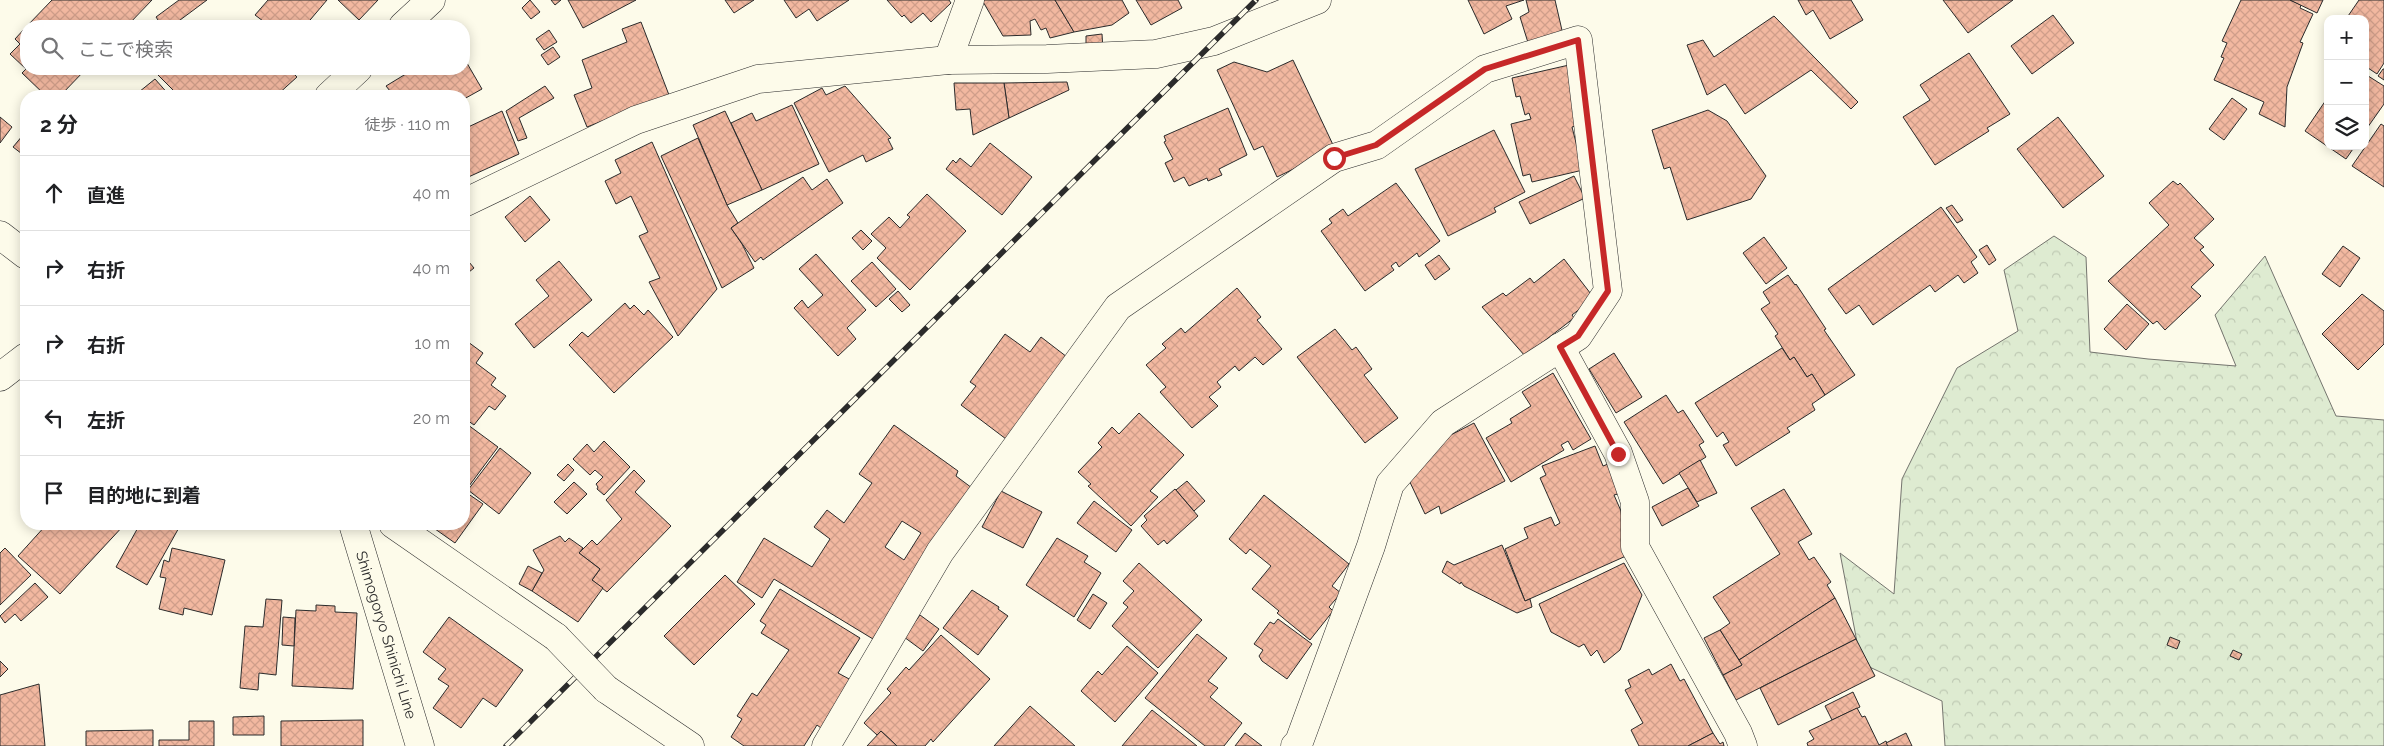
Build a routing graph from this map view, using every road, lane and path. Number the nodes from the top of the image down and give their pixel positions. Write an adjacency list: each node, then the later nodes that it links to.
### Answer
1 (431, 0): 4 (street)
2 (970, 0): 5 (street)
3 (1317, 0): 5 (street)
4 (409, 20)
5 (948, 60): 8 (street)
6 (352, 75): 7 (street)
7 (335, 90)
8 (470, 200)
9 (0, 234): 10 (street)
10 (20, 250)
11 (1560, 347): 18 (street); 19 (street); 20 (street)
12 (20, 361): 13 (street)
13 (0, 376)
14 (355, 530): 16 (street, Shimogoryo Shinichi Line)
15 (402, 530): 17 (street, bridge)
16 (420, 746)
17 (690, 746)
18 (826, 746)
19 (1295, 746)
20 (1743, 746)

